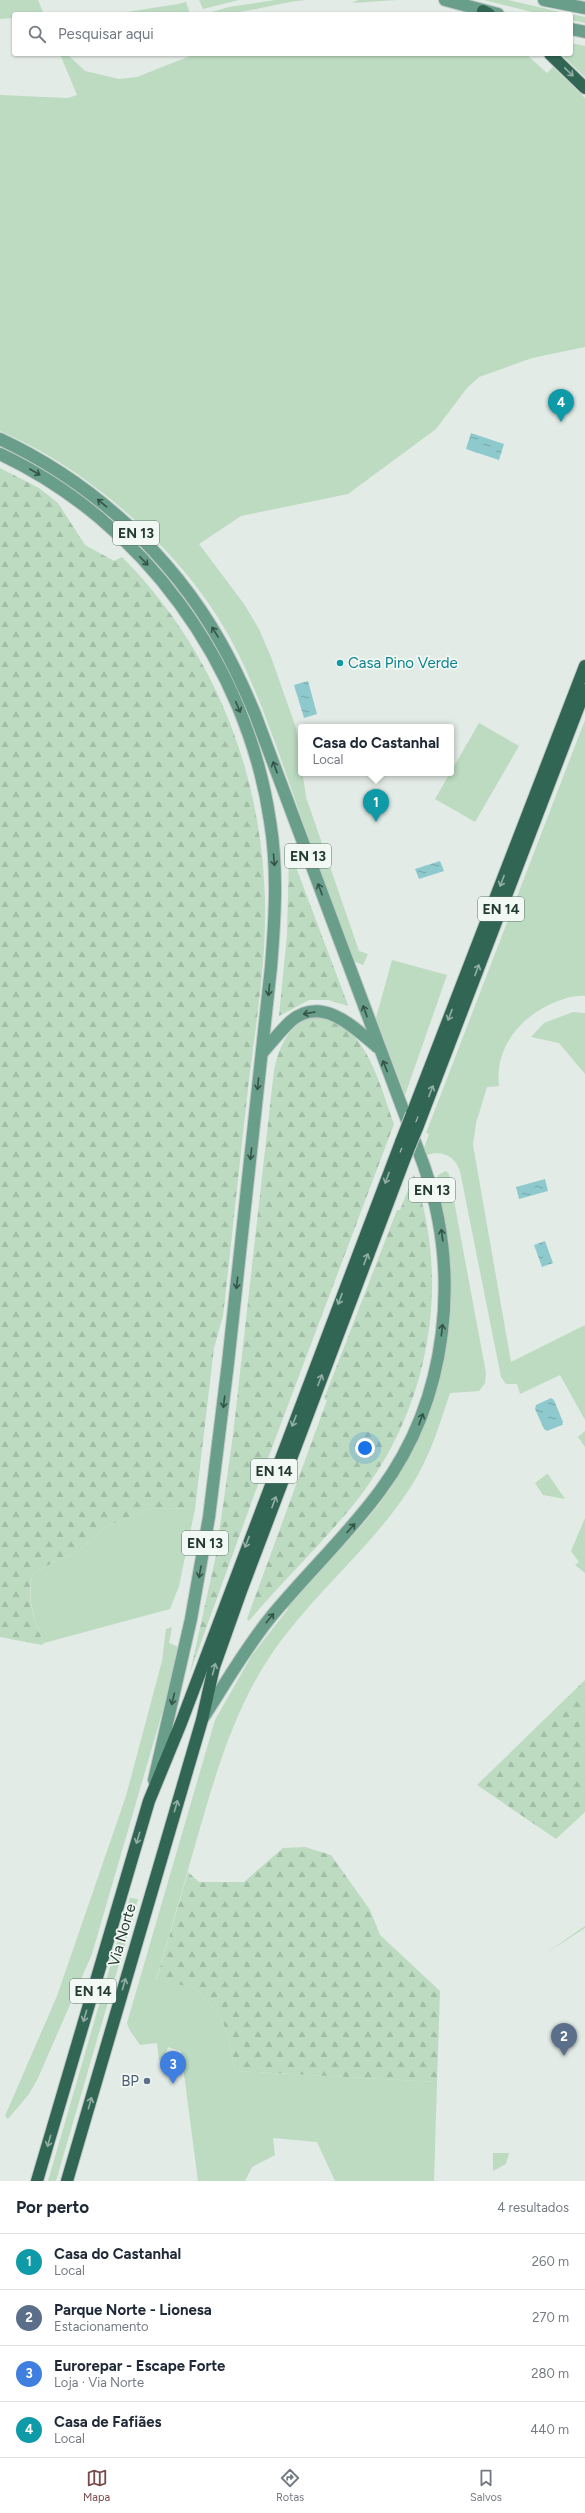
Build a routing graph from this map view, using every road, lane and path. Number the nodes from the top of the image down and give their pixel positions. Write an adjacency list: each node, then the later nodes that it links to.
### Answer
1 (445, 0): 4 (main road)
2 (544, 0): 3 (main road)
3 (585, 8)
4 (486, 12)
5 (573, 29): 6 (main road)
6 (585, 32)
7 (552, 56): 8 (highway, one-way to 8)
8 (585, 88)
9 (0, 439): 13 (main road, EN 13, one-way to 9)
10 (0, 454): 14 (main road, EN 13, one-way to 14)
11 (585, 666): 16 (highway, EN 14, one-way to 16, bridge)
12 (585, 690): 15 (highway, EN 14, one-way to 12, bridge)
13 (378, 1047): 14 (main road, one-way to 14); 15 (main road, EN 13, one-way to 13)
14 (262, 1053): 16 (main road, EN 13, one-way to 16)
15 (202, 1720): 18 (highway, Via Norte / EN 14, one-way to 15)
16 (149, 1801): 17 (highway, Via Norte / EN 14, one-way to 17)
17 (37, 2181)
18 (67, 2181)

